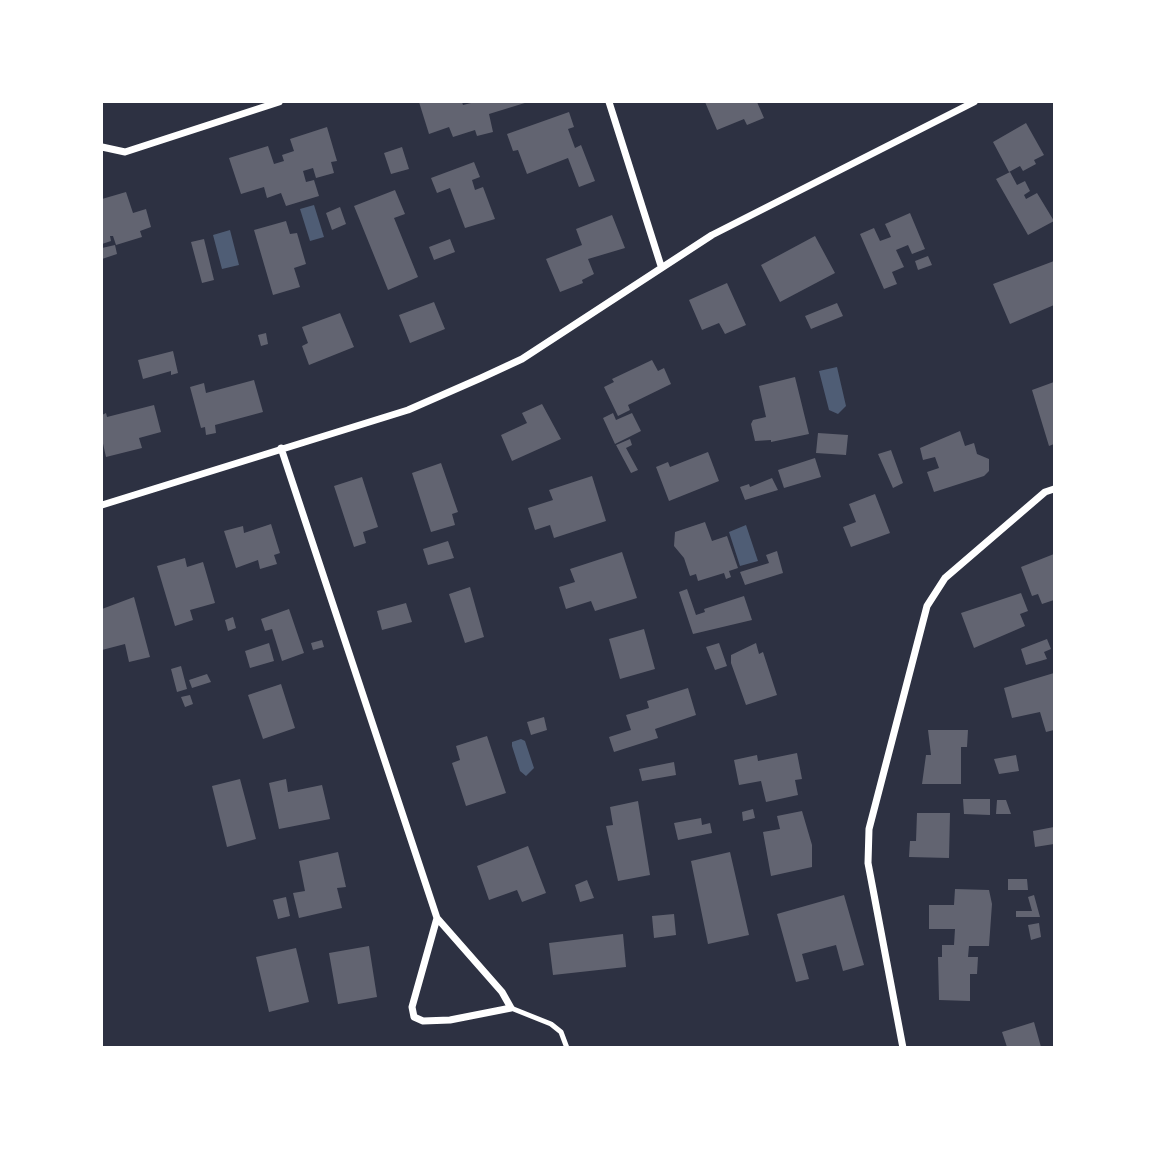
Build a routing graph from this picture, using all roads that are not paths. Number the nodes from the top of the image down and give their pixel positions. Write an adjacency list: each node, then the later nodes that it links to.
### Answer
1 (279, 102): 4 (street)
2 (610, 102): 5 (street)
3 (974, 102): 5 (street)
4 (102, 147)
5 (662, 267): 6 (street)
6 (281, 448): 8 (street); 9 (street)
7 (1055, 489): 12 (street)
8 (102, 505)
9 (437, 918): 10 (street); 10 (street)
10 (511, 1009): 11 (lane)
11 (566, 1048)
12 (903, 1048)

